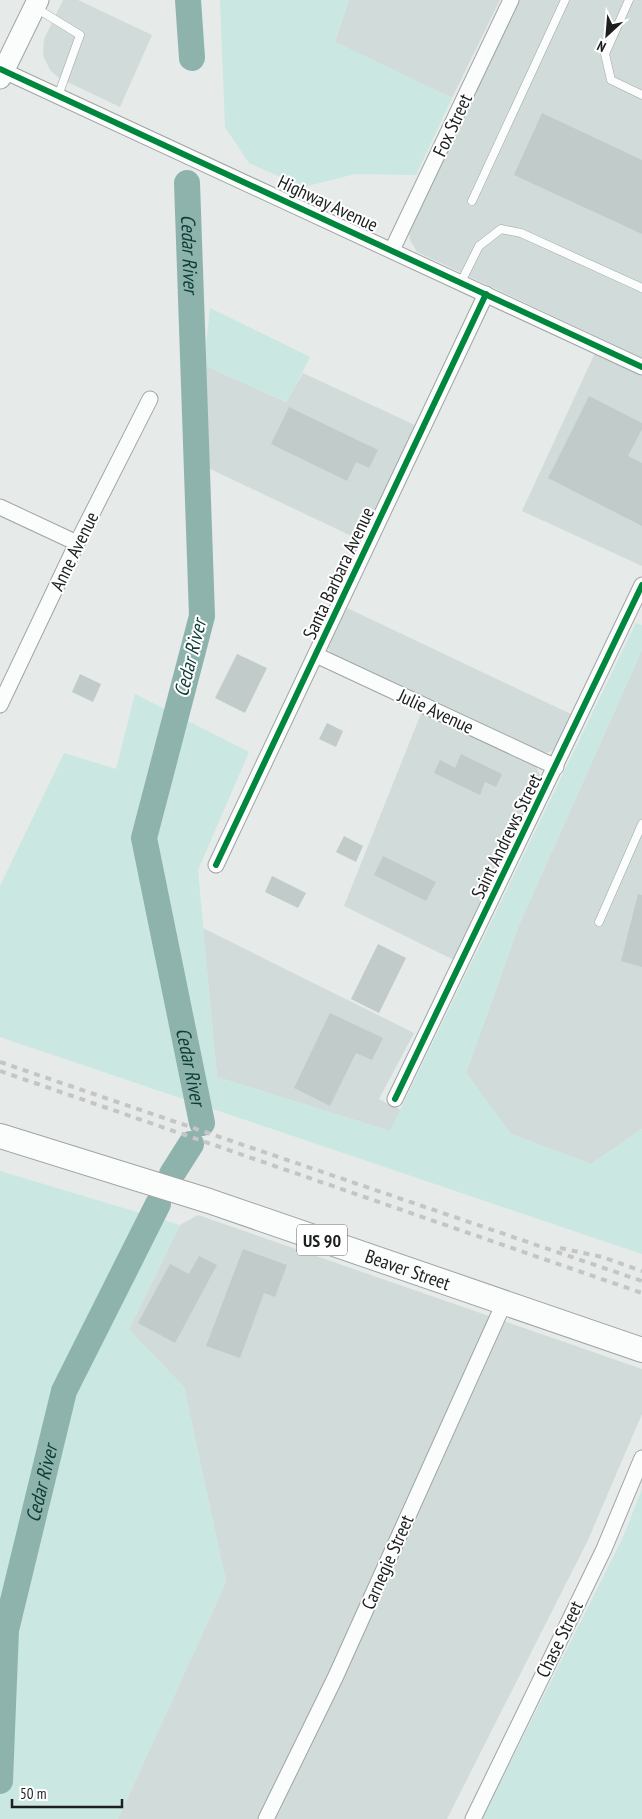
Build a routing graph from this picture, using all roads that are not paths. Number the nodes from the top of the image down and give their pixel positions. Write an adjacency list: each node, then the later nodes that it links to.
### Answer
1 (511, 0): 9 (street, Fox Street)
2 (566, 0): 8 (lane)
3 (629, 0): 6 (lane)
4 (36, 3): 5 (main road); 7 (lane)
5 (1, 72): 7 (street, Highway Avenue)
6 (642, 94)
7 (58, 96): 9 (street, Highway Avenue)
8 (472, 201)
9 (392, 250): 10 (street, Highway Avenue)
10 (462, 282): 11 (lane); 12 (street, Highway Avenue)
11 (642, 288)
12 (486, 294): 13 (street, Highway Avenue); 18 (street, Santa Barbara Avenue)
13 (642, 366)
14 (150, 399): 16 (street, Anne Avenue)
15 (0, 507): 16 (street)
16 (77, 543): 19 (street, Anne Avenue)
17 (642, 585): 20 (street, Saint Andrews Street)
18 (316, 655): 20 (street, Julie Avenue); 22 (street, Santa Barbara Avenue)
19 (0, 705)
20 (556, 767): 24 (street, Saint Andrews Street)
21 (642, 824): 23 (lane)
22 (216, 865)
23 (599, 922)
24 (395, 1099)
25 (0, 1136): 26 (main road, Beaver Street / US 90)
26 (504, 1303): 27 (main road, Beaver Street / US 90); 29 (street, Carnegie Street)
27 (642, 1350)
28 (642, 1458): 30 (street, Chase Street)
29 (266, 1819)
30 (473, 1819)

